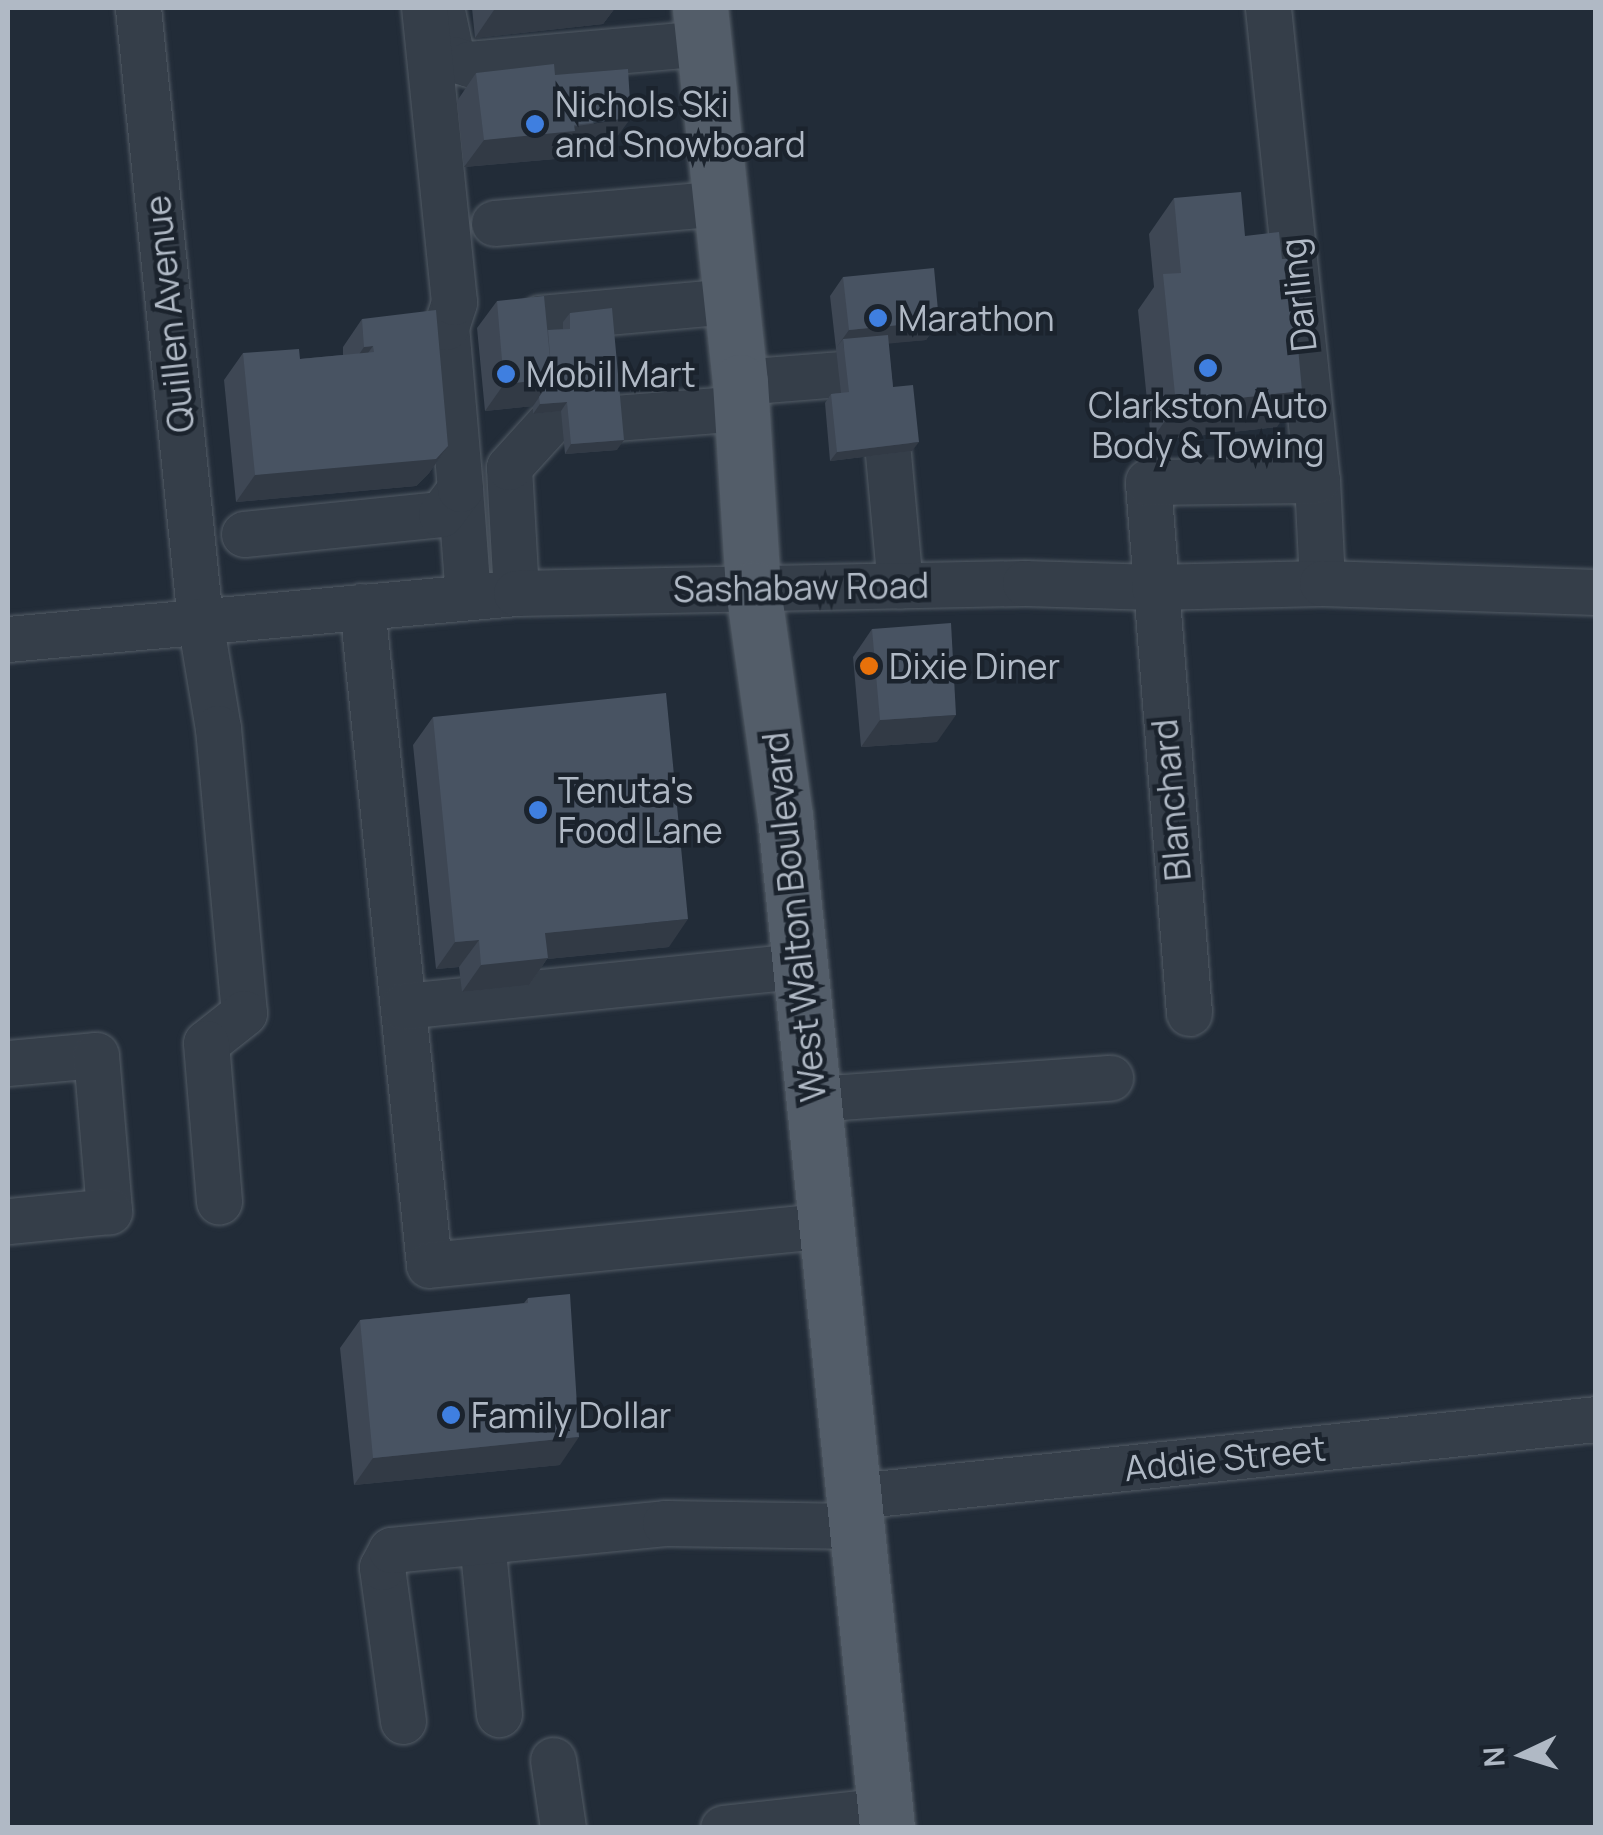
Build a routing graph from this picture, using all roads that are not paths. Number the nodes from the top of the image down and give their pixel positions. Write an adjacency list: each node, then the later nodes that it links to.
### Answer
1 (138, 8): 26 (street, Quillen Avenue)
2 (424, 8): 16 (street)
3 (442, 8): 5 (street)
4 (1268, 8): 15 (street, Darling)
5 (702, 25): 6 (main road, West Walton Boulevard)
6 (721, 203): 7 (street); 8 (main road, West Walton Boulevard)
7 (494, 223)
8 (731, 301): 9 (street); 11 (main road, West Walton Boulevard)
9 (542, 340)
10 (839, 374): 11 (street)
11 (740, 395): 12 (street); 21 (main road, West Walton Boulevard)
12 (614, 418)
13 (552, 420): 23 (street)
14 (888, 454): 19 (street)
15 (1317, 480): 18 (street, Darling); 20 (street, Blanchard)
16 (460, 488): 17 (street); 24 (street)
17 (244, 534)
18 (1322, 583): 20 (street, Sashabaw Road); 22 (street, Sashabaw Road)
19 (900, 584): 20 (street, Sashabaw Road); 21 (street, Sashabaw Road)
20 (1154, 587): 30 (street, Blanchard)
21 (753, 589): 23 (street, Sashabaw Road); 28 (main road, West Walton Boulevard)
22 (1596, 592)
23 (516, 593): 24 (street, Sashabaw Road)
24 (468, 597): 25 (street, Sashabaw Road)
25 (362, 606): 26 (street, Sashabaw Road); 29 (street)
26 (200, 620): 27 (street, Sashabaw Road); 34 (street, Quillen Avenue)
27 (8, 639)
28 (800, 966): 29 (street); 33 (main road, West Walton Boulevard)
29 (403, 1006): 36 (street)
30 (1189, 1013)
31 (8, 1063): 35 (street)
32 (1110, 1078): 33 (street)
33 (814, 1099): 36 (main road, West Walton Boulevard)
34 (219, 1201)
35 (8, 1221)
36 (827, 1226): 38 (main road, West Walton Boulevard)
37 (1596, 1419): 38 (street, Addie Street)
38 (856, 1511): 39 (street, Addie Street); 43 (main road, West Walton Boulevard)
39 (482, 1541): 40 (street); 41 (street, Addie Street)
40 (499, 1714)
41 (403, 1721)
42 (554, 1760): 44 (street)
43 (886, 1819): 45 (street)
44 (563, 1828)
45 (722, 1828)

